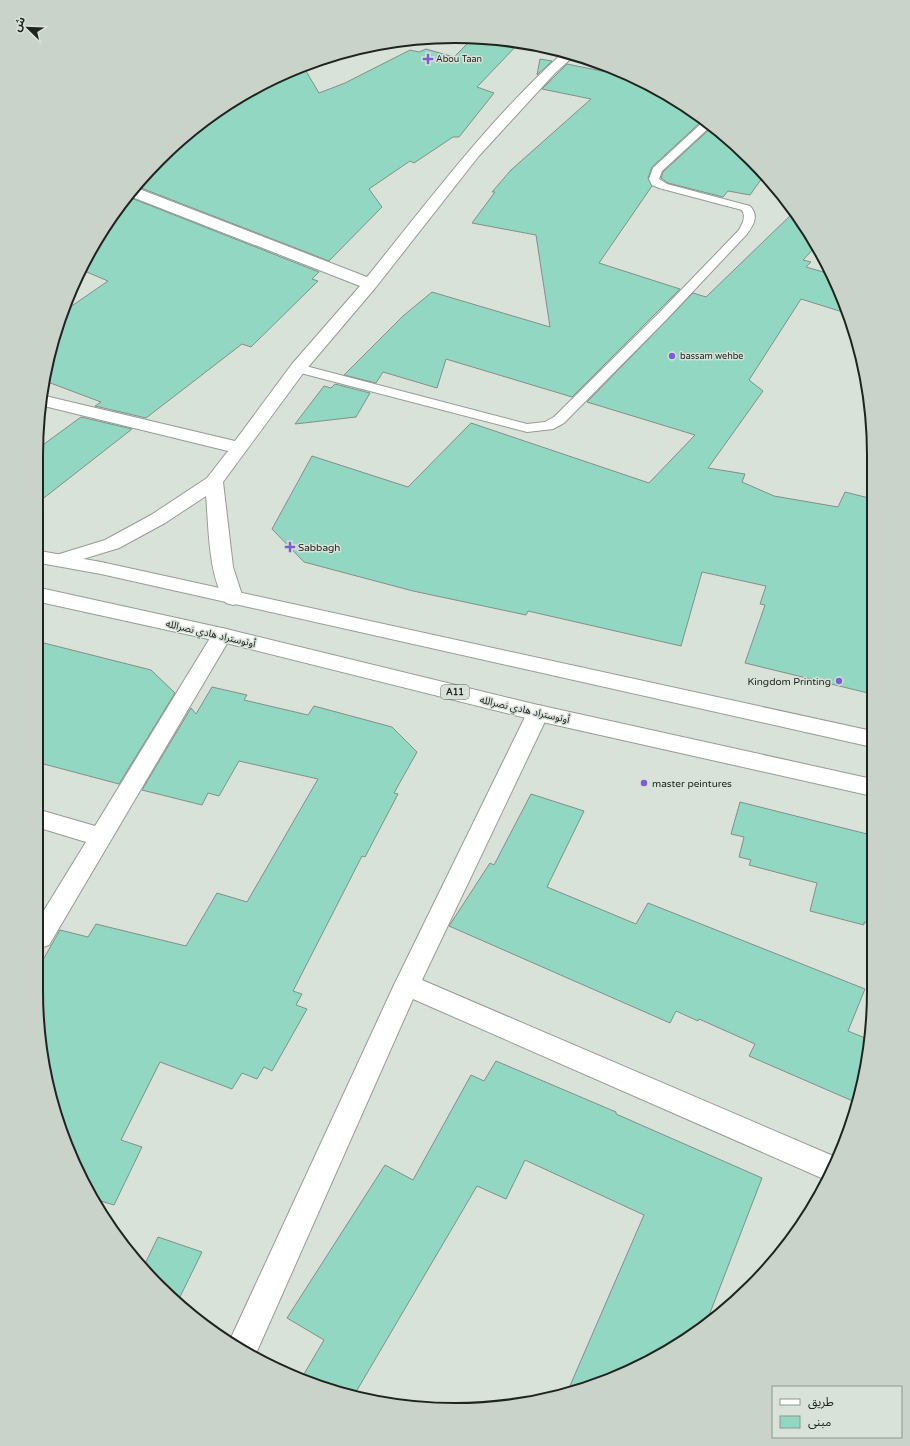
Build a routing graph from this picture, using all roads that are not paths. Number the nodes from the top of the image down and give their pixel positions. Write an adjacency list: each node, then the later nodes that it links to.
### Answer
1 (565, 58): 4 (main road)
2 (704, 126): 5 (lane)
3 (137, 193): 4 (main road)
4 (370, 284): 5 (main road)
5 (298, 368): 7 (main road)
6 (47, 402): 7 (main road)
7 (240, 448): 8 (main road)
8 (214, 482): 10 (main road); 12 (main road)
9 (43, 557): 10 (main road)
10 (60, 560): 12 (main road)
11 (43, 596): 13 (main road, أوتوستراد هادي نصرالله / A11)
12 (233, 598): 15 (main road)
13 (222, 635): 14 (main road, أوتوستراد هادي نصرالله / A11); 18 (main road)
14 (538, 713): 16 (main road, أوتوستراد هادي نصرالله / A11); 20 (main road)
15 (867, 738)
16 (867, 787)
17 (43, 820): 18 (main road)
18 (101, 837): 19 (main road)
19 (43, 933)
20 (407, 985): 21 (main road); 22 (main road)
21 (828, 1167)
22 (244, 1345)

